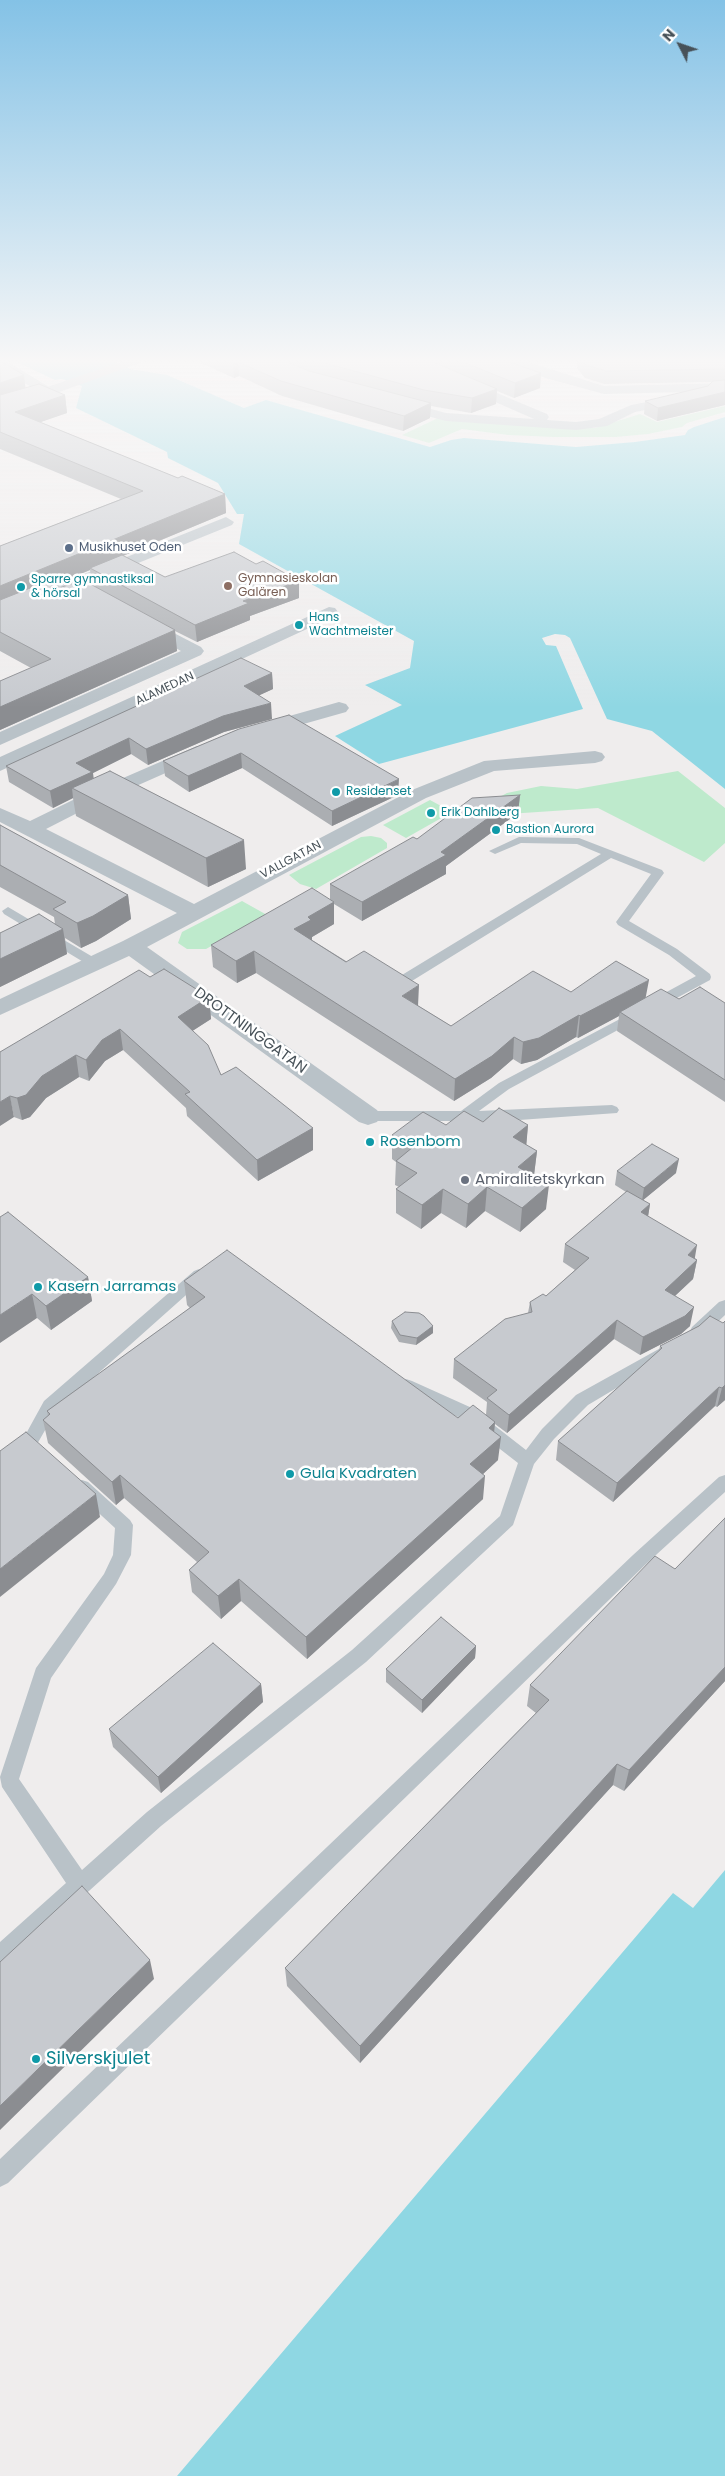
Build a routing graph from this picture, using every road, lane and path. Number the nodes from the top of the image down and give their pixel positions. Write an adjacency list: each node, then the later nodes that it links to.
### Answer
1 (226, 522): 4 (street)
2 (91, 594): 6 (street)
3 (329, 612): 12 (street, ALAMEDAN)
4 (0, 614)
5 (130, 615): 9 (street, ALAMEDAN)
6 (0, 624)
7 (339, 708): 8 (street)
8 (242, 735)
9 (0, 739)
10 (215, 745): 14 (street)
11 (595, 757): 18 (street, VALLGATAN)
12 (0, 765)
13 (0, 814): 14 (street)
14 (31, 829): 18 (street)
15 (495, 851): 16 (lane)
16 (610, 854): 21 (lane); 25 (lane)
17 (8, 911): 20 (lane)
18 (192, 912): 19 (street, VALLGATAN)
19 (131, 946): 20 (street, VALLGATAN); 24 (street, DROTTNINGGATAN)
20 (94, 964): 22 (street, VALLGATAN)
21 (402, 981)
22 (0, 1008)
23 (612, 1110): 25 (lane)
24 (368, 1116): 25 (lane)
25 (464, 1116)
26 (212, 1265): 29 (lane)
27 (725, 1306): 32 (lane)
28 (391, 1375): 32 (lane)
29 (30, 1441): 30 (lane); 31 (lane)
30 (16, 1451)
31 (44, 1454)
32 (527, 1461): 35 (lane)
33 (66, 1473): 35 (lane)
34 (725, 1482): 37 (lane)
35 (80, 1885): 36 (lane)
36 (0, 1956)
37 (0, 2176)

